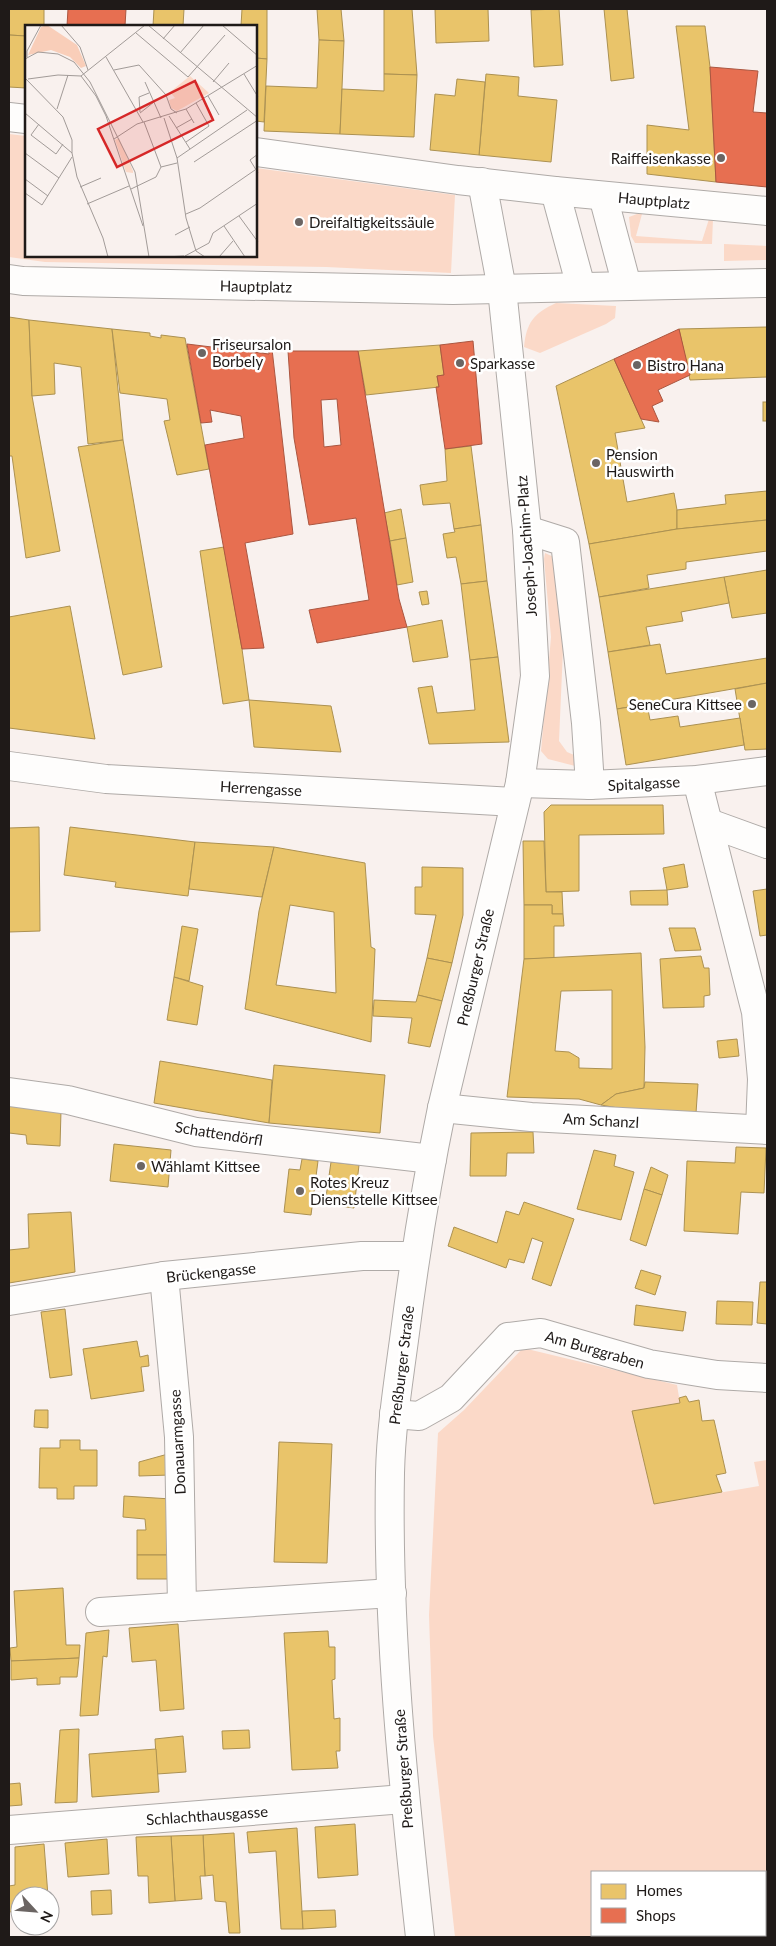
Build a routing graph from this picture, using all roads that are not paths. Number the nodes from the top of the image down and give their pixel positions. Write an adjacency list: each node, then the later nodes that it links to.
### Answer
1 (9, 117): 2 (street)
2 (25, 119)
3 (258, 152): 4 (street, Hauptplatz)
4 (482, 182): 5 (street, Hauptplatz); 12 (street)
5 (555, 191): 6 (street, Hauptplatz); 11 (street)
6 (603, 196): 7 (street, Hauptplatz); 10 (street)
7 (767, 211)
8 (9, 279): 12 (street, Hauptplatz)
9 (767, 283): 10 (street, Hauptplatz)
10 (627, 286): 11 (street, Hauptplatz)
11 (581, 287): 12 (street, Hauptplatz)
12 (502, 289): 13 (street, Joseph-Joachim-Platz)
13 (527, 530): 17 (street); 18 (street, Joseph-Joachim-Platz)
14 (9, 766): 18 (street, Herrengasse)
15 (767, 771): 16 (street, Spitalgasse)
16 (697, 780): 17 (street, Spitalgasse); 19 (street, Am Schanzl)
17 (590, 786): 18 (street, Spitalgasse)
18 (518, 793): 22 (street, Preßburger Straße)
19 (708, 823): 20 (street); 23 (street, Am Schanzl)
20 (767, 844)
21 (9, 1092): 24 (street, Schattendörfl)
22 (442, 1108): 23 (street, Am Schanzl); 24 (street, Preßburger Straße)
23 (764, 1129)
24 (432, 1159): 25 (street, Preßburger Straße)
25 (415, 1256): 26 (street, Brückengasse); 29 (street, Preßburger Straße)
26 (164, 1276): 27 (street, Brückengasse); 31 (street, Donauarmgasse)
27 (9, 1301)
28 (767, 1378): 29 (street, Am Burggraben)
29 (394, 1414): 30 (street, Preßburger Straße)
30 (392, 1593): 31 (street); 33 (street, Preßburger Straße)
31 (182, 1607): 32 (street)
32 (100, 1612)
33 (404, 1799): 34 (street, Schlachthausgasse); 35 (street, Preßburger Straße)
34 (9, 1830)
35 (420, 1937)

